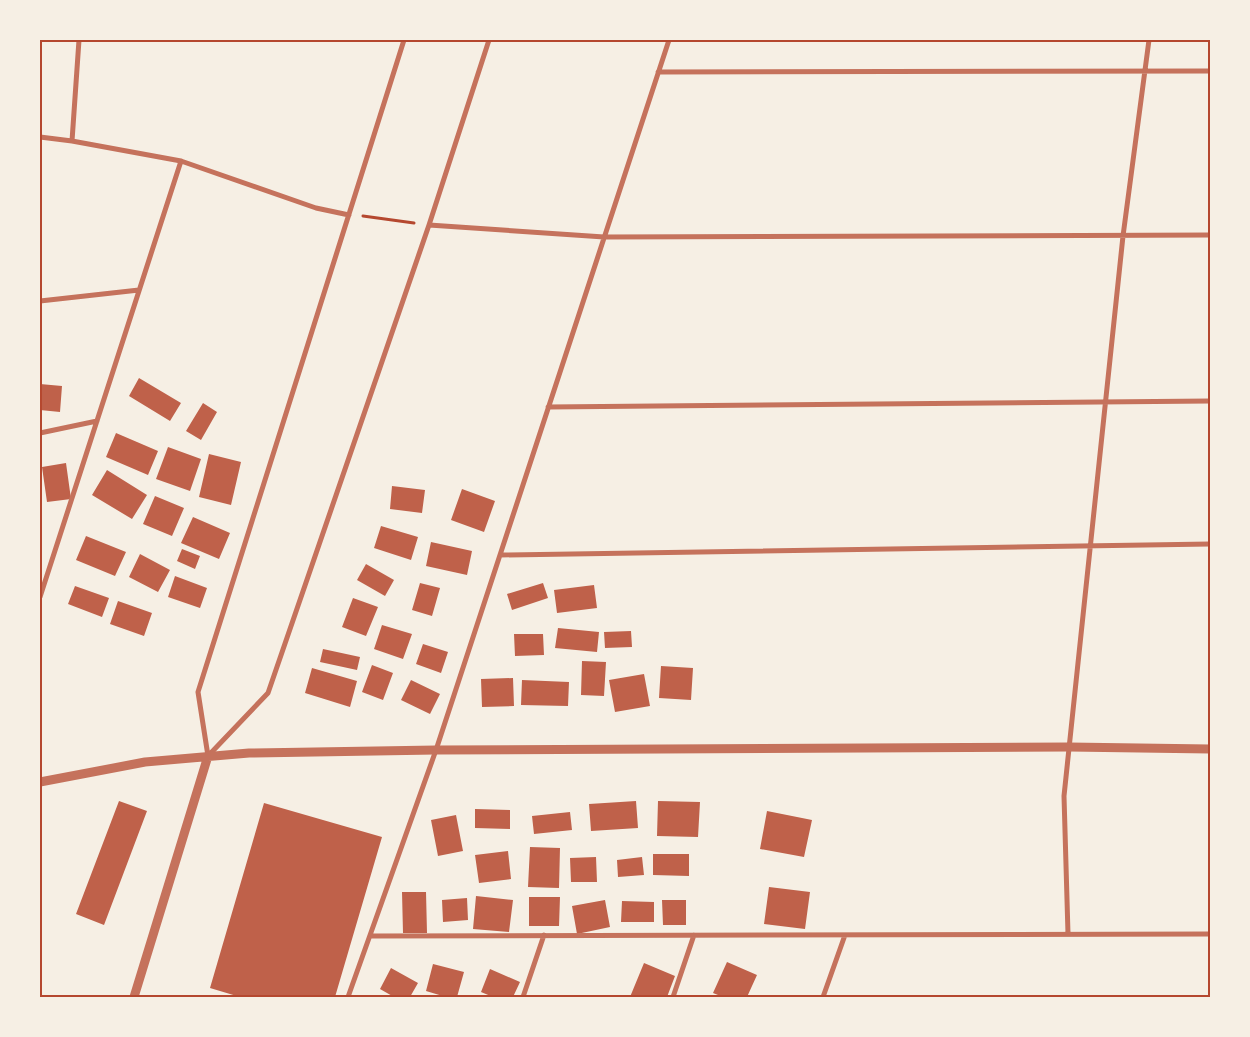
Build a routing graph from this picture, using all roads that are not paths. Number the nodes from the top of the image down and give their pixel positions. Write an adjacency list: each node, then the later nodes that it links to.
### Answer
1 (78, 40): 10 (street)
2 (404, 40): 12 (street)
3 (489, 40): 13 (street)
4 (669, 40): 7 (street)
5 (1149, 40): 8 (street)
6 (1210, 71): 8 (street)
7 (658, 72): 8 (street); 16 (street)
8 (1145, 72): 15 (street)
9 (40, 137): 10 (street)
10 (72, 141): 11 (street)
11 (181, 161): 12 (street); 17 (street)
12 (349, 215): 31 (street)
13 (429, 225): 16 (street); 31 (street)
14 (1210, 235): 15 (street)
15 (1123, 236): 16 (street); 20 (street)
16 (604, 237): 21 (street)
17 (139, 290): 18 (street); 22 (street)
18 (40, 301)
19 (1210, 401): 20 (street)
20 (1105, 402): 21 (street); 25 (street)
21 (548, 407): 26 (street)
22 (97, 421): 23 (street); 27 (street)
23 (40, 433)
24 (1210, 544): 25 (street)
25 (1091, 546): 26 (street); 28 (street)
26 (500, 555): 30 (street)
27 (40, 597)
28 (1069, 747): 29 (street); 30 (street); 33 (street)
29 (1210, 749)
30 (436, 750): 31 (street); 38 (street)
31 (208, 756): 32 (street); 39 (street)
32 (40, 782)
33 (1068, 934): 34 (street); 37 (street)
34 (1210, 934)
35 (544, 935): 36 (street); 38 (street); 41 (street)
36 (694, 935): 37 (street); 42 (street)
37 (845, 935): 43 (street)
38 (370, 936): 40 (street)
39 (134, 997)
40 (348, 997)
41 (523, 997)
42 (673, 997)
43 (824, 997)

